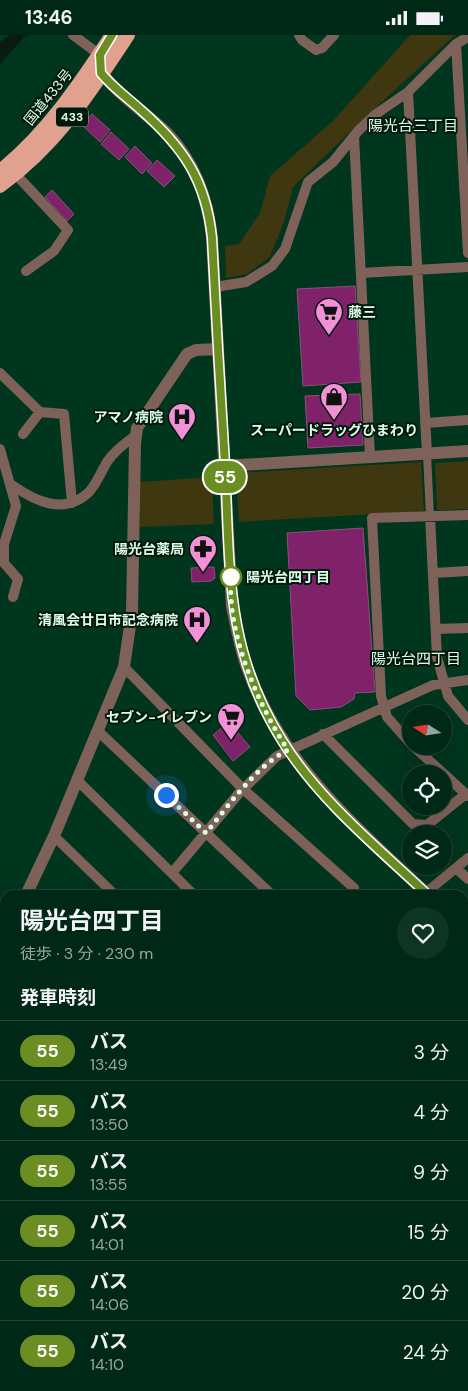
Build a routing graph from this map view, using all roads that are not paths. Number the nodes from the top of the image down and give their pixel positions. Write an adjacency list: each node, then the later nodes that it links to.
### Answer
1 (73, 35): 8 (street)
2 (112, 35): 8 (highway, 国道433号 / 433)
3 (128, 35): 9 (highway, 433)
4 (299, 35): 5 (street)
5 (334, 35)
6 (468, 37): 7 (street)
7 (456, 44): 10 (street); 15 (street)
8 (100, 55): 9 (street); 12 (highway, 国道433号 / 433)
9 (107, 79): 14 (highway, 433); 20 (street)
10 (408, 92): 11 (street); 17 (street)
11 (354, 136): 19 (street); 20 (street)
12 (0, 171)
13 (21, 180): 18 (street)
14 (0, 186)
15 (468, 253)
16 (468, 267): 17 (street)
17 (417, 270): 19 (street); 25 (street)
18 (26, 271)
19 (361, 273): 31 (street)
20 (215, 287): 21 (street)
21 (218, 349): 27 (street); 32 (street)
22 (0, 373): 23 (street)
23 (40, 412): 26 (street); 34 (street)
24 (468, 420): 25 (street)
25 (425, 423): 30 (street)
26 (23, 433)
27 (135, 436): 34 (street); 42 (street)
28 (0, 449): 33 (street)
29 (468, 451): 30 (street)
30 (427, 454): 31 (street); 36 (street)
31 (370, 457): 32 (street)
32 (225, 466): 50 (street)
33 (12, 485): 34 (street); 39 (street)
34 (72, 503)
35 (468, 515): 36 (street)
36 (430, 517): 38 (street); 45 (street)
37 (468, 571): 38 (street)
38 (434, 573): 41 (street)
39 (13, 597)
40 (468, 628): 41 (street)
41 (436, 629): 44 (street)
42 (124, 667): 47 (street); 55 (street)
43 (468, 680): 44 (street)
44 (443, 684): 45 (street); 46 (street)
45 (384, 707): 48 (street); 49 (street)
46 (468, 720)
47 (99, 732): 53 (street); 57 (street)
48 (323, 734): 50 (street); 56 (street)
49 (402, 734)
50 (288, 750): 55 (street); 68 (street)
51 (423, 755): 52 (street)
52 (434, 765)
53 (78, 781): 58 (street); 61 (street)
54 (452, 781): 56 (street)
55 (243, 789): 57 (street); 67 (street)
56 (467, 795)
57 (206, 833): 61 (street); 66 (street)
58 (54, 837): 63 (street); 64 (street)
59 (468, 858): 60 (street)
60 (457, 869): 62 (street); 69 (street)
61 (172, 873): 65 (street)
62 (468, 879)
63 (28, 890)
64 (111, 890)
65 (189, 890)
66 (267, 890)
67 (352, 890)
68 (421, 890)
69 (430, 890)

